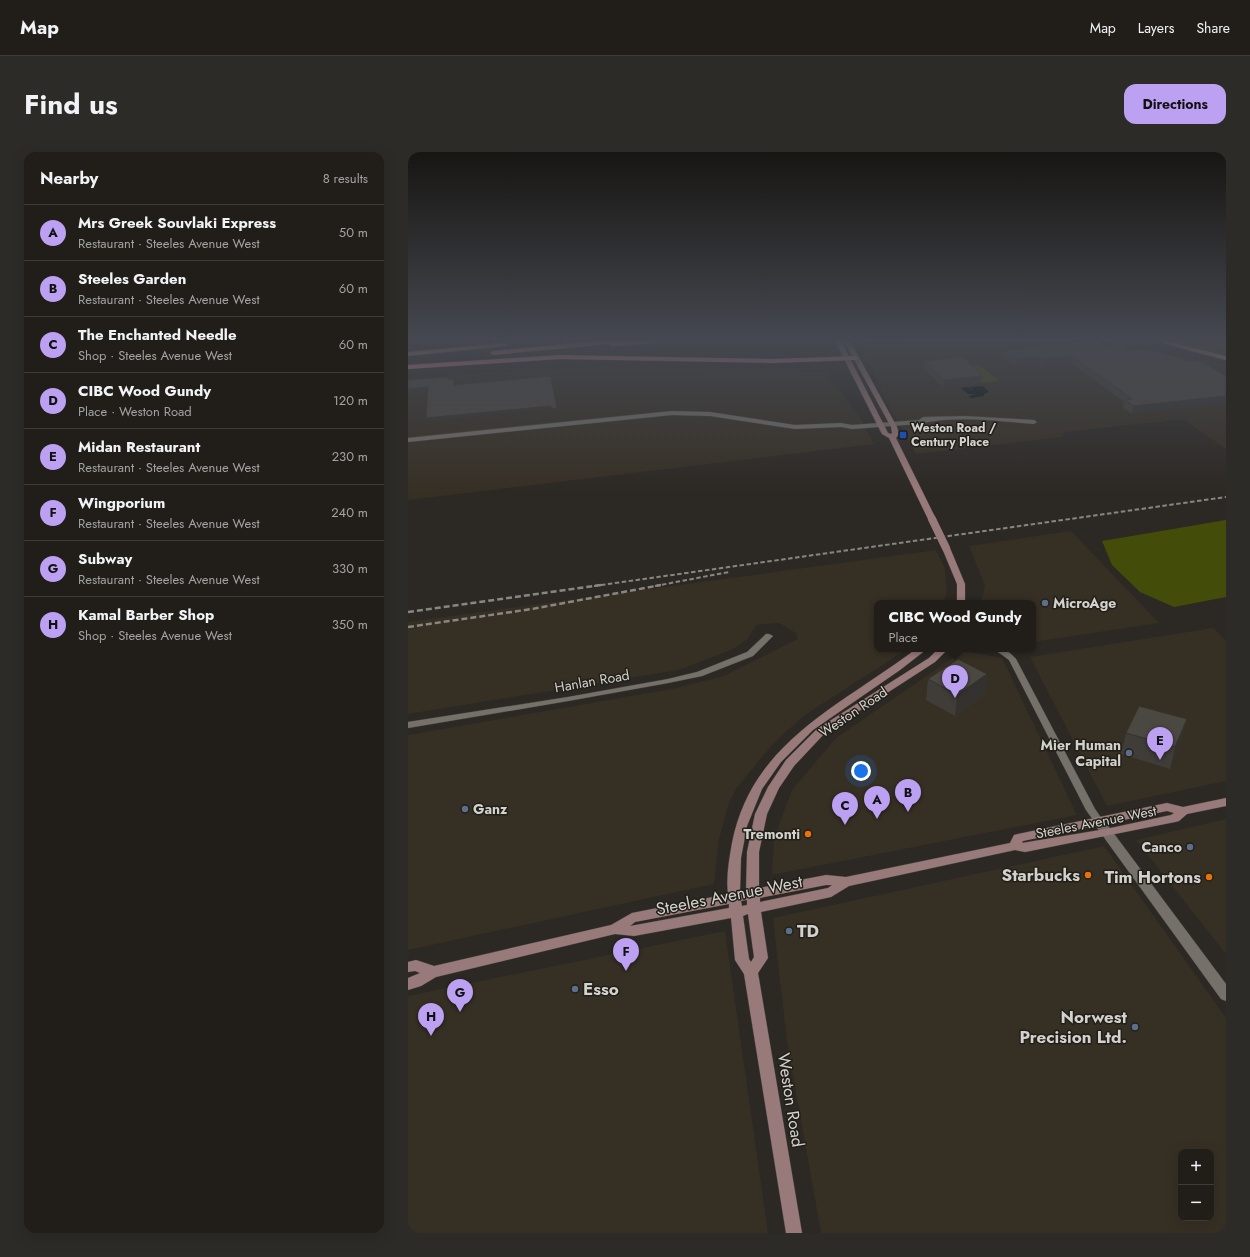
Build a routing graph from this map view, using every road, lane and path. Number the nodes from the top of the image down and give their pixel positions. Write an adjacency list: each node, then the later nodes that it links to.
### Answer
1 (862, 391): 3 (main road)
2 (874, 391): 4 (main road)
3 (880, 422): 4 (street); 6 (main road); 7 (street)
4 (891, 422): 5 (street); 6 (main road)
5 (1034, 422)
6 (892, 437): 8 (main road, bridge)
7 (408, 440)
8 (961, 600)
9 (769, 636): 13 (street, Hanlan Road)
10 (918, 652): 21 (main road, Weston Road)
11 (940, 652): 20 (main road, Weston Road)
12 (1003, 652): 16 (street)
13 (408, 724)
14 (1226, 802): 15 (main road, Steeles Avenue West)
15 (1184, 811): 16 (main road, Steeles Avenue West); 17 (main road, Steeles Avenue West)
16 (1099, 822): 17 (street); 18 (main road, Steeles Avenue West)
17 (1106, 833): 18 (main road, Steeles Avenue West); 29 (street)
18 (1015, 846): 19 (main road, Steeles Avenue West)
19 (846, 882): 20 (main road, Steeles Avenue West); 22 (main road, Steeles Avenue West)
20 (754, 895): 21 (main road, Steeles Avenue West); 22 (main road, Weston Road)
21 (735, 899): 23 (main road, Weston Road); 24 (main road, Steeles Avenue West)
22 (754, 909): 23 (main road, Steeles Avenue West); 27 (main road, Weston Road)
23 (737, 912): 24 (main road, Steeles Avenue West); 27 (main road, Weston Road)
24 (615, 929): 26 (main road, Steeles Avenue West)
25 (408, 966): 26 (main road)
26 (433, 972): 28 (main road, Steeles Avenue West)
27 (751, 972): 30 (main road, Weston Road)
28 (408, 984)
29 (1226, 995)
30 (794, 1233)

